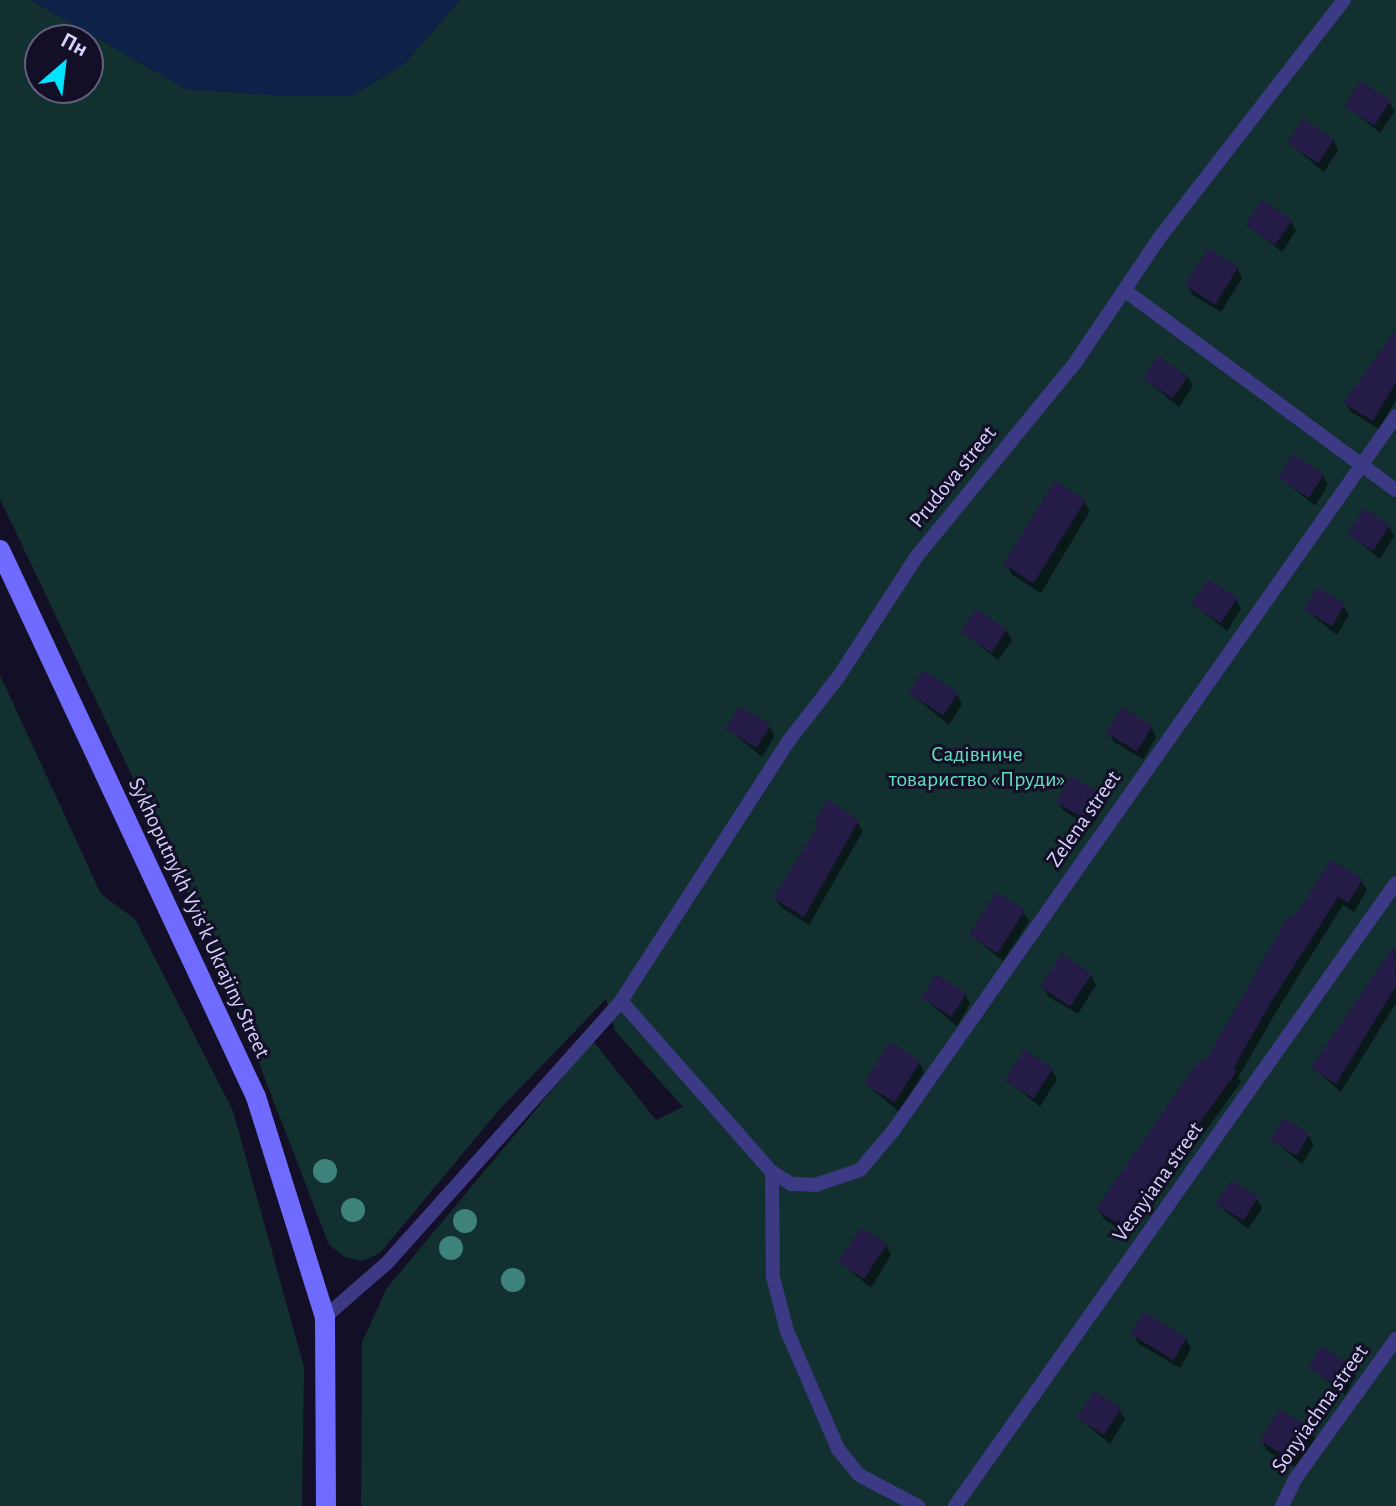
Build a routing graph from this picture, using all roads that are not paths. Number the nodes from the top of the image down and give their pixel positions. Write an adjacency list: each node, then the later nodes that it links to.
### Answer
1 (1344, 0): 2 (lane, Prudova street)
2 (1127, 292): 4 (lane); 8 (lane, Prudova street)
3 (1396, 416): 4 (lane, Zelena street)
4 (1360, 464): 5 (lane); 9 (lane, Zelena street)
5 (1396, 490)
6 (0, 550): 10 (street, Sykhoputnykh Vyis'k Ukrajiny Street)
7 (1396, 883): 14 (lane, Vesnyiana street)
8 (621, 1001): 9 (lane); 10 (lane, Prudova street)
9 (772, 1172): 13 (lane)
10 (325, 1317): 12 (street, Sykhoputnykh Vyis'k Ukrajiny Street)
11 (1396, 1339): 15 (lane, Sonyiachna street)
12 (326, 1506)
13 (918, 1506)
14 (955, 1506)
15 (1282, 1506)

